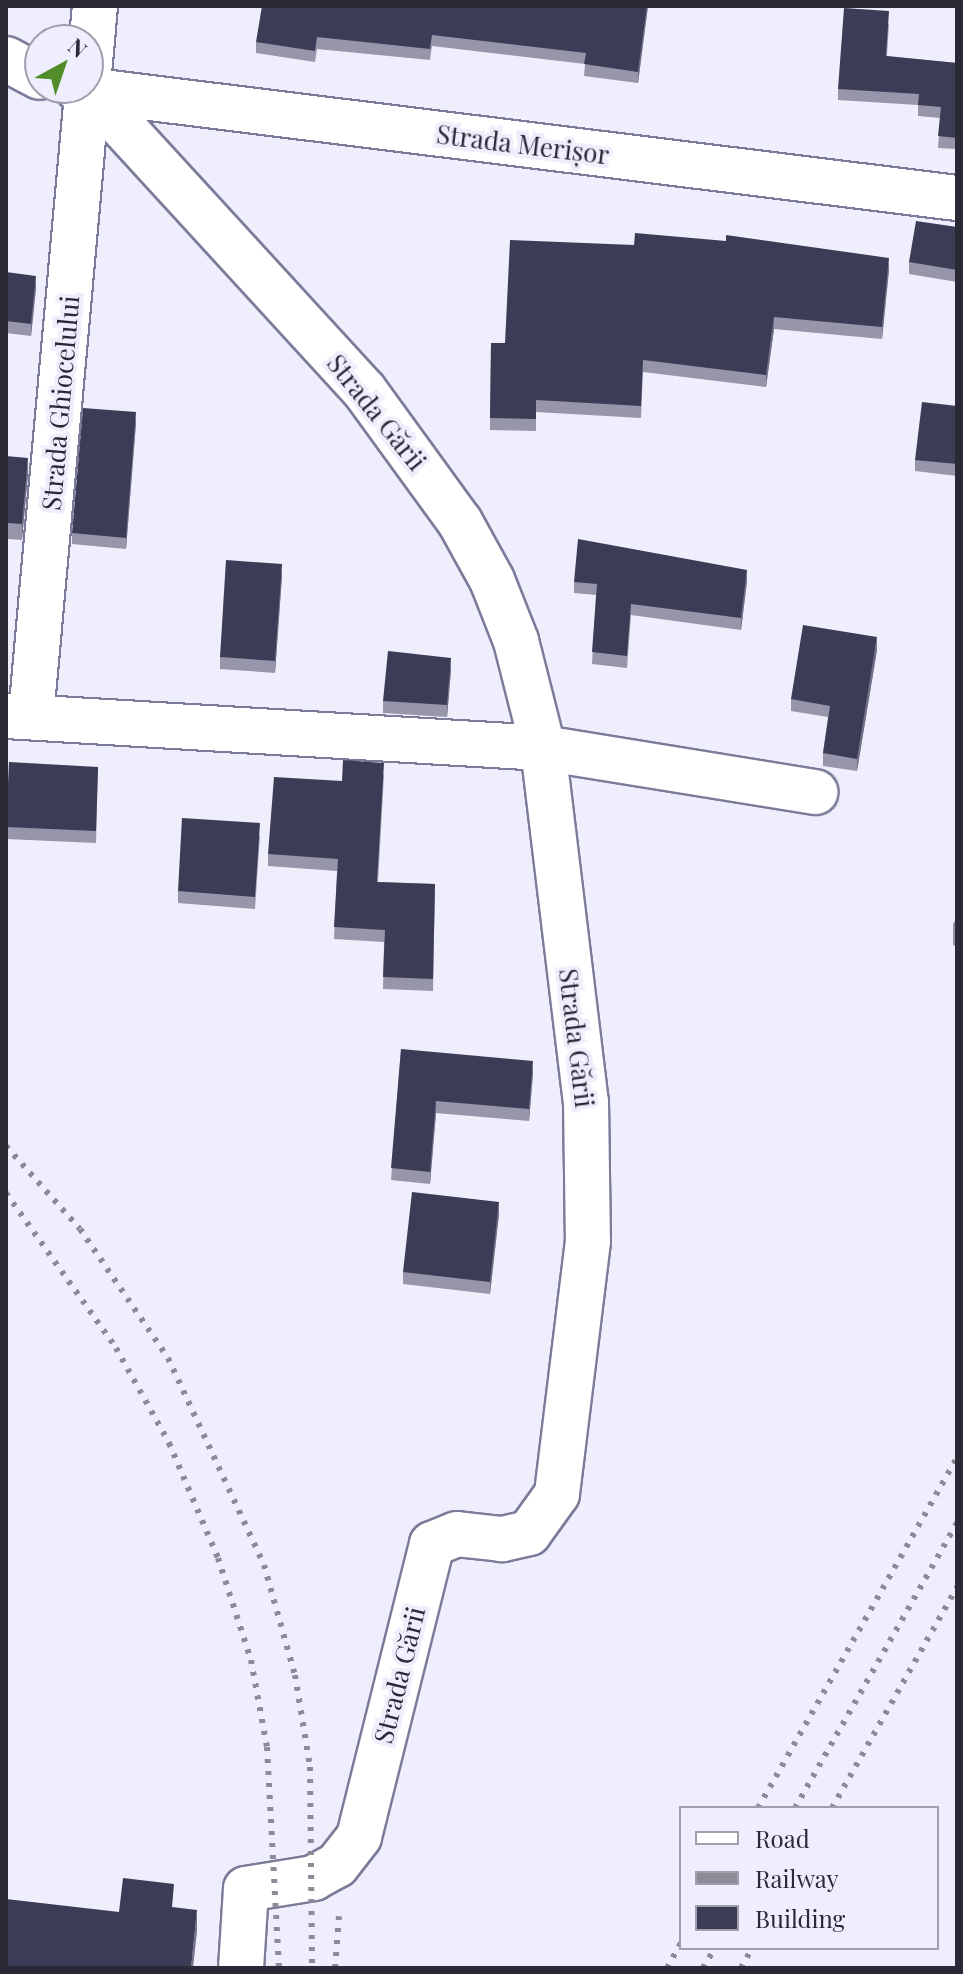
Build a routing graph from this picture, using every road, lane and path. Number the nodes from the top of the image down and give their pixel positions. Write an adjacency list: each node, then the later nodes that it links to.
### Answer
1 (6, 59): 2 (street)
2 (24, 69)
3 (104, 92): 6 (street, Strada Merișor)
4 (79, 104): 7 (street, Strada Ghiocelului)
5 (94, 104): 8 (street, Strada Gării)
6 (957, 198)
7 (19, 716): 8 (street)
8 (543, 748): 9 (street); 10 (street, Strada Gării)
9 (815, 792)
10 (241, 1968)

